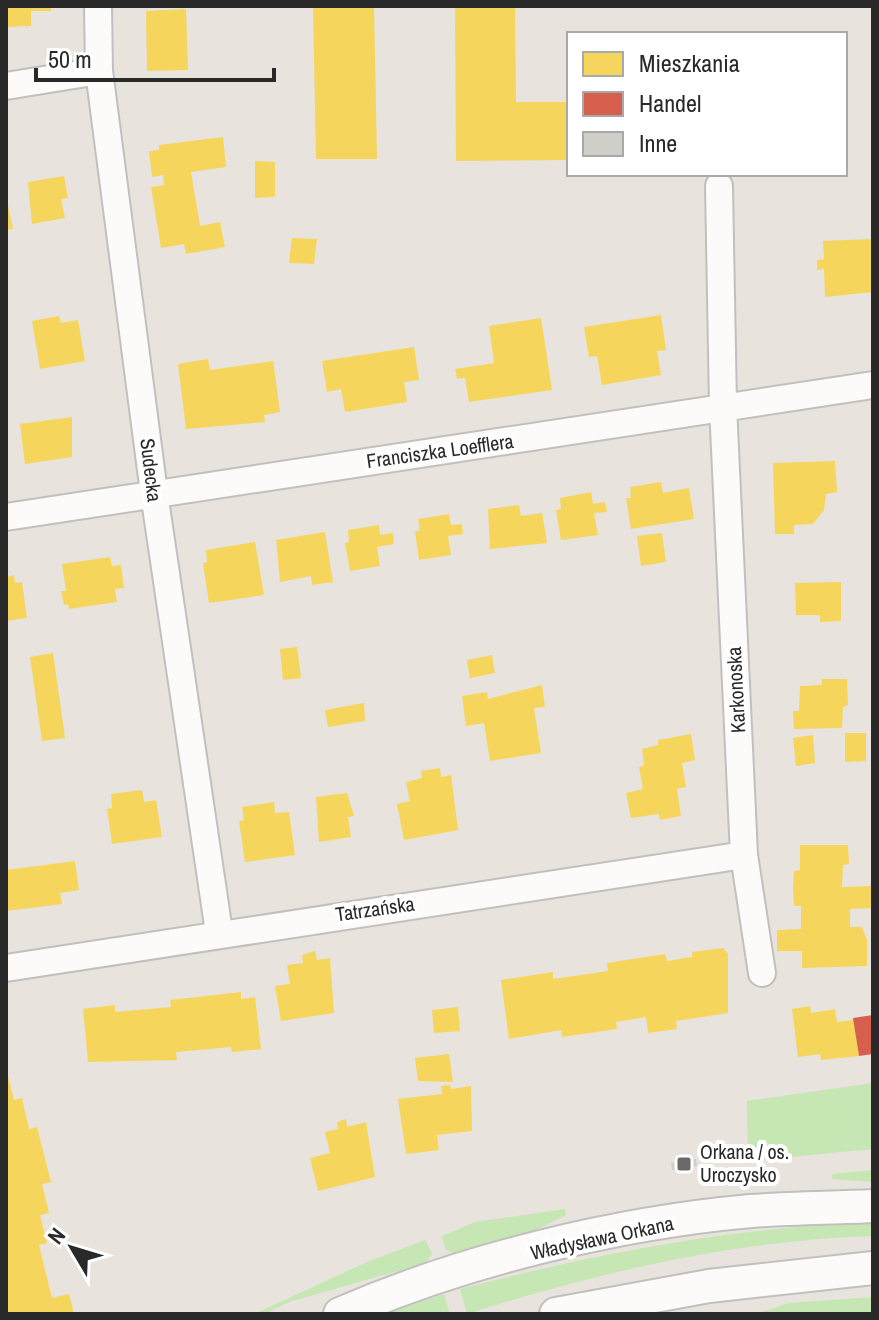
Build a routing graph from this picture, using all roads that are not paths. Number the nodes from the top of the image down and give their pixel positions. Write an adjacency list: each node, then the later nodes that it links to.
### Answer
1 (98, 6): 2 (street, Sudecka)
2 (99, 71): 3 (street); 7 (street, Sudecka)
3 (6, 86)
4 (719, 186): 6 (street, Karkonoska)
5 (873, 385): 6 (street, Franciszka Loefflera)
6 (723, 406): 7 (street, Franciszka Loefflera); 9 (street, Karkonoska)
7 (154, 493): 8 (street, Franciszka Loefflera); 10 (street, Sudecka)
8 (6, 517)
9 (744, 855): 10 (street, Tatrzańska); 12 (street, Karkonoska)
10 (219, 932): 11 (street, Tatrzańska)
11 (6, 968)
12 (762, 973)
13 (873, 1206): 15 (street, Władysława Orkana)
14 (873, 1268): 16 (street)
15 (340, 1314)
16 (556, 1314)

